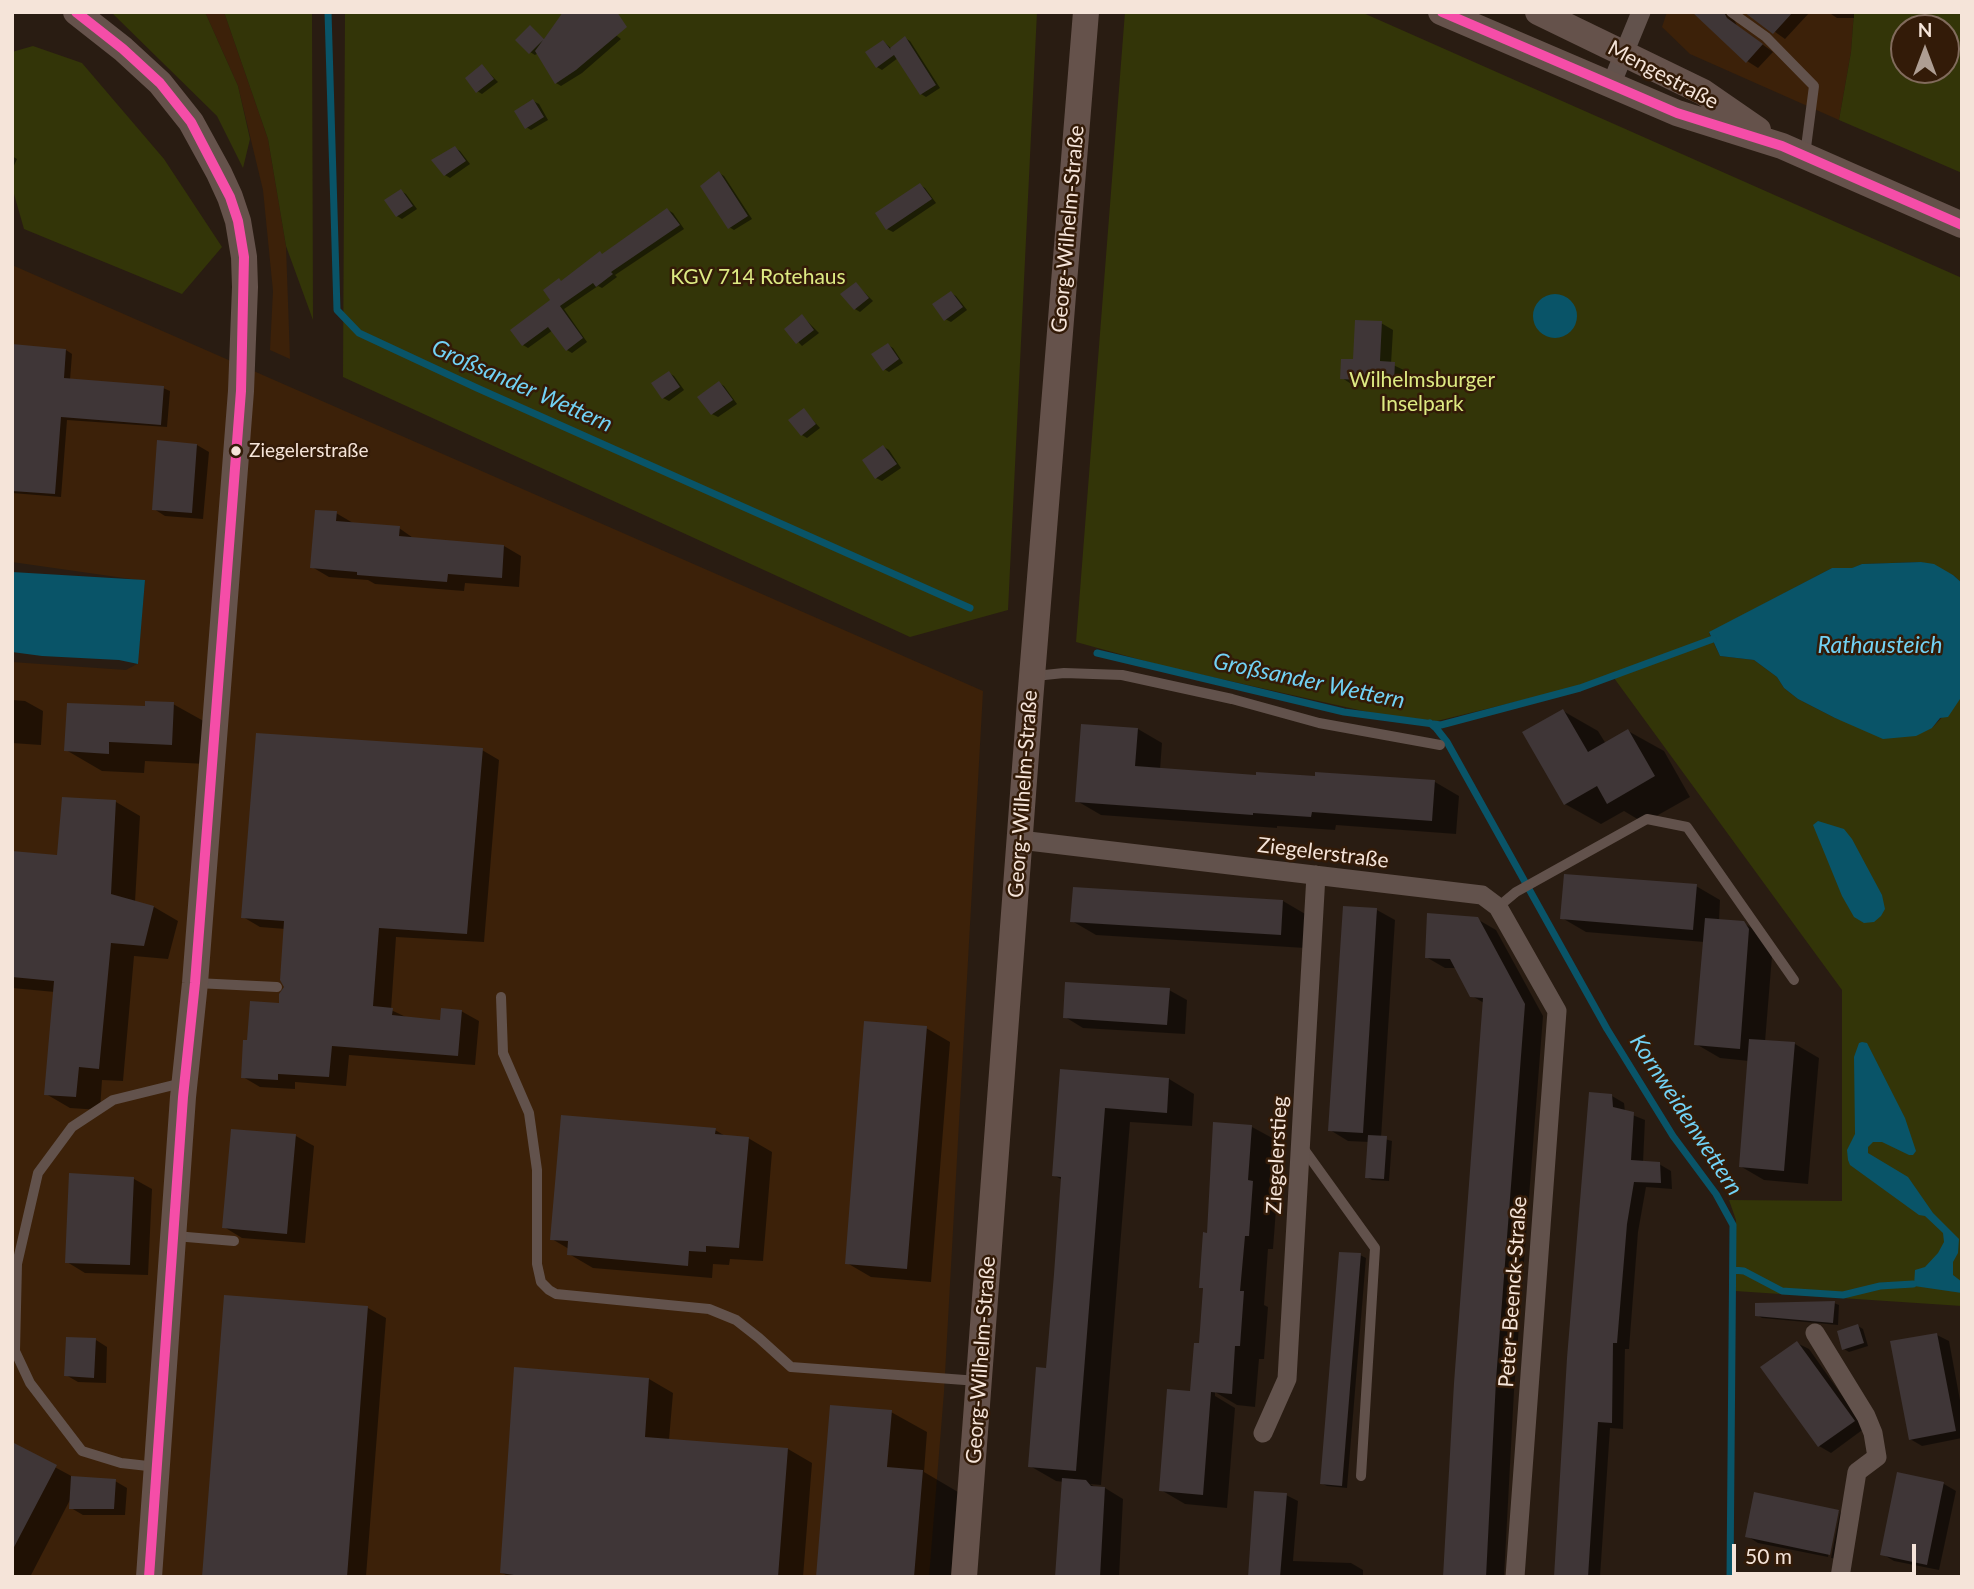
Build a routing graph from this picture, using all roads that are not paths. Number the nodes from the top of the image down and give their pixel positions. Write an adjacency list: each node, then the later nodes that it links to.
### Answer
1 (76, 12): 17 (main road)
2 (1086, 12): 11 (main road, Georg-Wilhelm-Straße)
3 (1441, 12): 8 (main road, Mengestraße)
4 (1538, 12): 7 (main road, Mengestraße)
5 (1641, 12): 7 (street)
6 (1731, 12): 9 (lane)
7 (1624, 53): 8 (street); 9 (main road, Mengestraße)
8 (1611, 85): 9 (main road, Mengestraße)
9 (1793, 151): 10 (main road, Mengestraße)
10 (1962, 225)
11 (1032, 676): 12 (lane); 13 (main road, Georg-Wilhelm-Straße)
12 (1440, 745)
13 (1020, 840): 14 (street, Ziegelerstraße); 25 (main road, Georg-Wilhelm-Straße)
14 (1316, 875): 15 (street, Ziegelerstraße); 21 (street, Ziegelerstieg)
15 (1497, 907): 16 (lane); 31 (street, Peter-Beenck-Straße)
16 (1794, 980)
17 (195, 983): 18 (lane); 20 (main road)
18 (277, 987)
19 (501, 997): 25 (lane)
20 (185, 1082): 22 (main road); 27 (lane)
21 (1300, 1144): 26 (street, Ziegelerstieg); 28 (lane)
22 (175, 1236): 23 (lane); 27 (main road)
23 (234, 1241)
24 (1815, 1333): 32 (street)
25 (979, 1381): 30 (main road, Georg-Wilhelm-Straße)
26 (1263, 1433)
27 (157, 1467): 29 (main road)
28 (1361, 1476)
29 (149, 1577)
30 (964, 1577)
31 (1515, 1577)
32 (1840, 1577)

